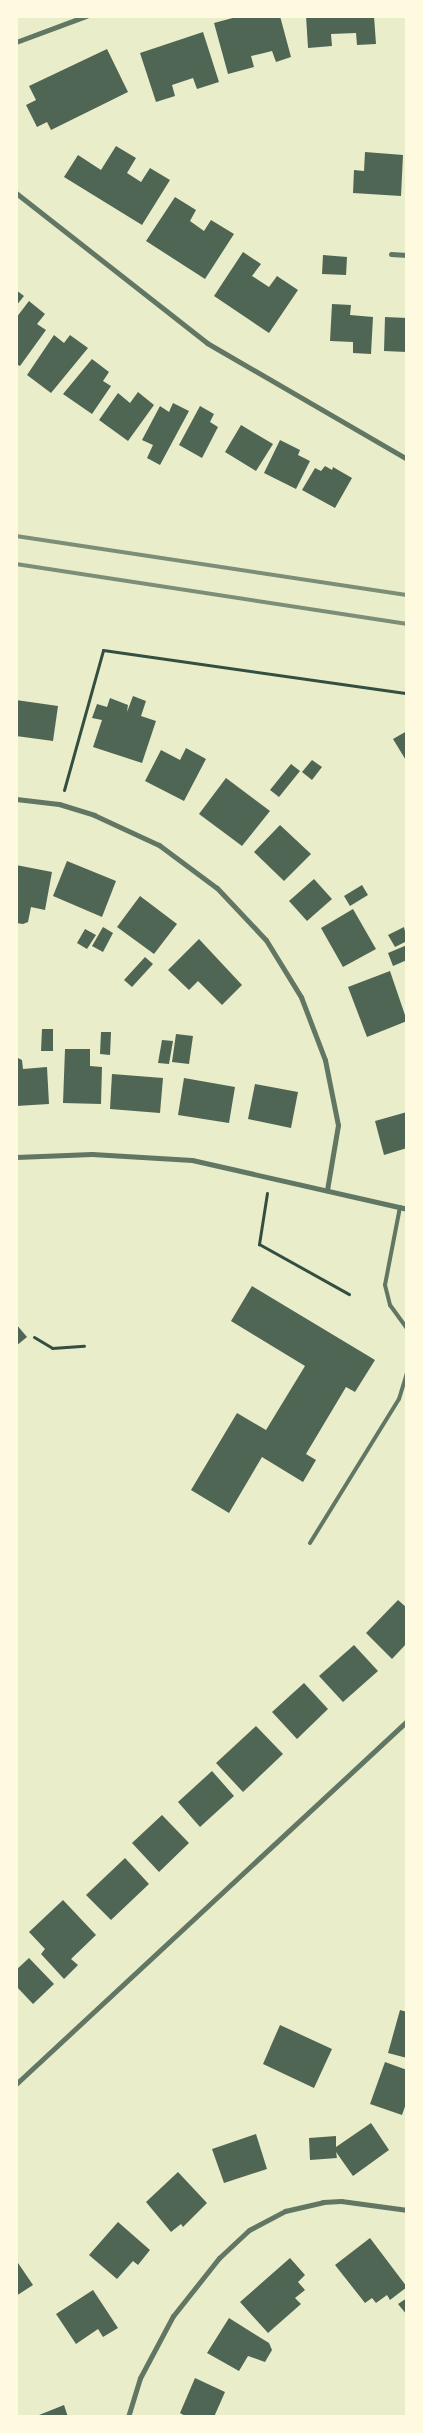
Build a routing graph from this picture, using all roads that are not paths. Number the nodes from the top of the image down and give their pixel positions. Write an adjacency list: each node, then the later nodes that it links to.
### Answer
1 (86, 16): 2 (street)
2 (16, 42)
3 (16, 193): 6 (street)
4 (392, 254): 5 (street)
5 (407, 254)
6 (407, 460)
7 (16, 799): 9 (street)
8 (16, 1157): 9 (street)
9 (327, 1190): 10 (street)
10 (400, 1207): 11 (street); 12 (lane)
11 (407, 1209)
12 (407, 1328)
13 (407, 1372): 14 (lane)
14 (310, 1543)
15 (407, 1721): 16 (street)
16 (16, 2084)
17 (407, 2210): 18 (street)
18 (128, 2417)

